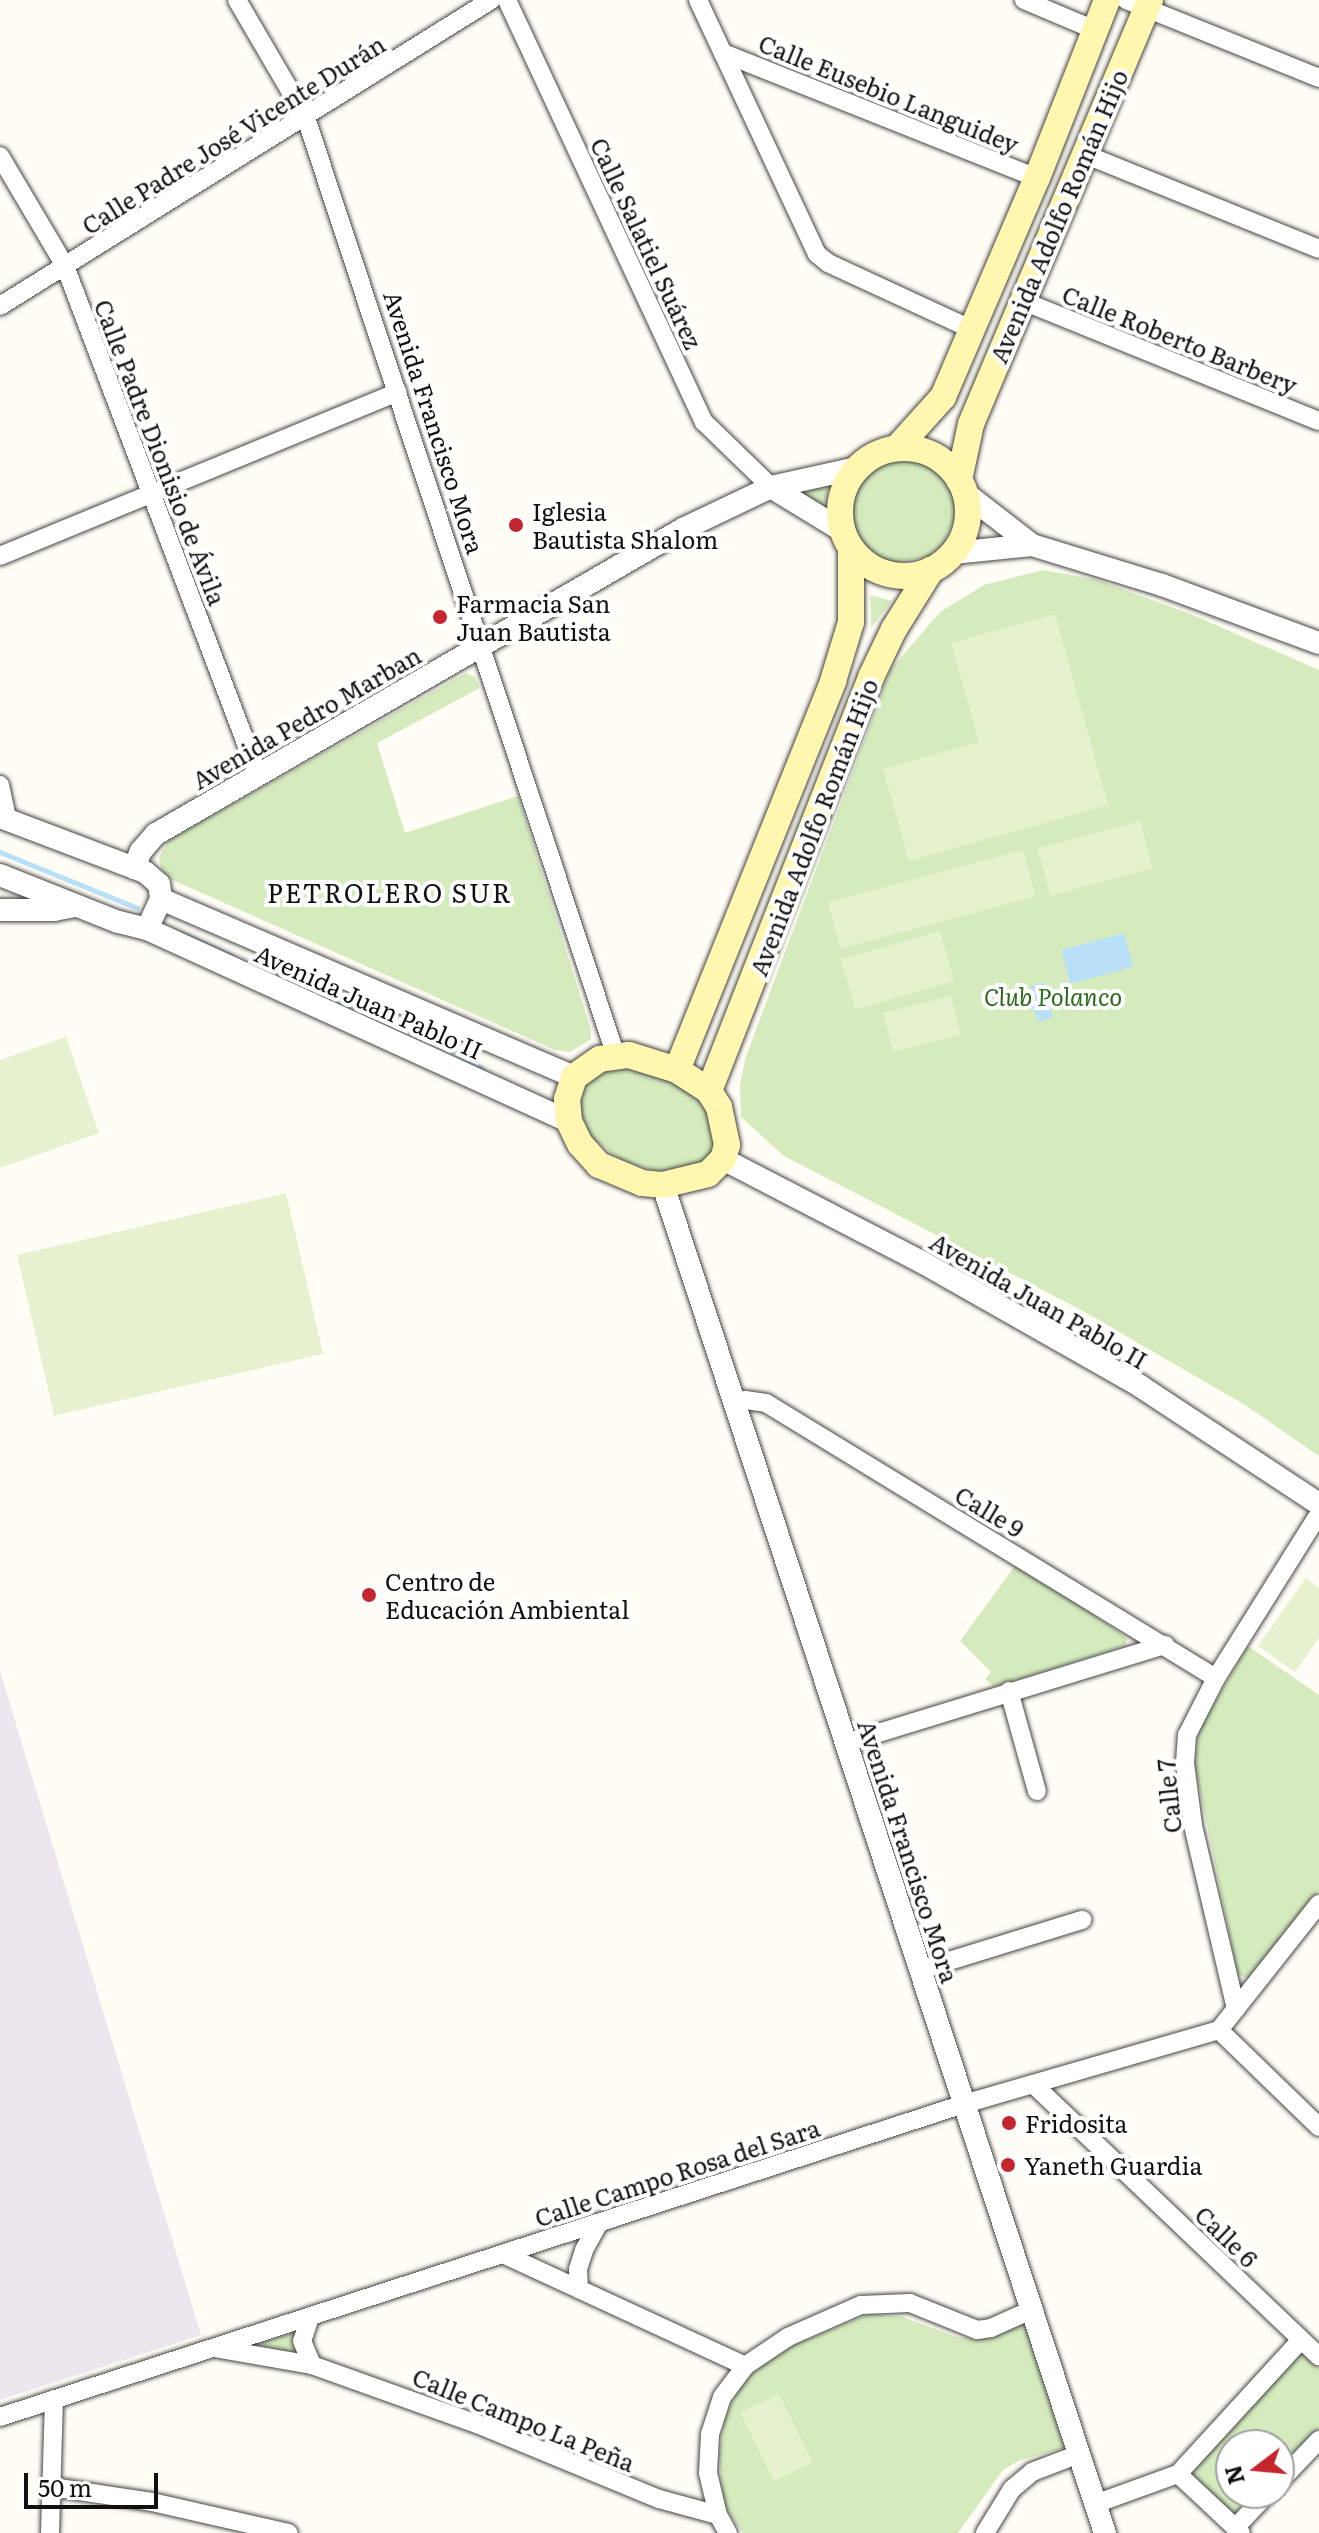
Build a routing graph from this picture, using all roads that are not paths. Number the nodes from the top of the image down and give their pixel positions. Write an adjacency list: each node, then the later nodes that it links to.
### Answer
1 (237, 0): 11 (street, Avenida Francisco Mora)
2 (491, 0): 11 (street, Calle Padre José Vicente Durán)
3 (507, 0): 25 (street, Calle Salatiel Suárez)
4 (698, 0): 9 (street)
5 (1024, 0): 8 (street)
6 (1107, 0): 8 (main road, Avenida Adolfo Román Hijo)
7 (1141, 3): 10 (street); 12 (main road, Avenida Adolfo Román Hijo)
8 (1095, 30): 14 (main road, Avenida Adolfo Román Hijo)
9 (723, 53): 14 (street, Calle Eusebio Languidey); 19 (street)
10 (1319, 78)
11 (306, 118): 16 (street, Calle Padre José Vicente Durán); 20 (street, Avenida Francisco Mora)
12 (1084, 154): 15 (street); 17 (main road, Avenida Adolfo Román Hijo)
13 (0, 156): 16 (street, Calle Padre Dionisio de Ávila)
14 (1037, 178): 19 (main road, Avenida Adolfo Román Hijo)
15 (1319, 249)
16 (65, 266): 18 (street, Calle Padre José Vicente Durán); 27 (street, Calle Padre Dionisio de Ávila)
17 (1023, 301): 21 (street, Calle Roberto Barbery); 22 (main road, Avenida Adolfo Román Hijo)
18 (0, 306)
19 (973, 330): 22 (main road); 23 (main road, Avenida Adolfo Román Hijo)
20 (398, 392): 27 (street); 34 (street, Avenida Francisco Mora)
21 (1319, 421)
22 (971, 424): 26 (main road, Avenida Adolfo Román Hijo)
23 (897, 448): 24 (main road); 26 (main road)
24 (857, 468): 25 (street, Avenida Pedro Marban); 28 (main road)
25 (771, 487): 28 (street); 34 (street, Avenida Pedro Marban)
26 (962, 487): 29 (street); 30 (main road)
27 (151, 495): 31 (street); 35 (street, Calle Padre Dionisio de Ávila)
28 (847, 540): 32 (main road); 45 (main road, Avenida Adolfo Román Hijo)
29 (1032, 545): 30 (street); 33 (street)
30 (953, 553): 32 (main road)
31 (0, 556)
32 (931, 570): 47 (main road, Avenida Adolfo Román Hijo)
33 (1319, 643)
34 (482, 645): 35 (street, Avenida Pedro Marban); 44 (street, Avenida Francisco Mora)
35 (258, 775): 38 (street, Avenida Pedro Marban)
36 (0, 785): 37 (street)
37 (4, 818): 38 (street)
38 (134, 868): 40 (street)
39 (0, 875): 41 (street, Avenida Juan Pablo II)
40 (161, 899): 43 (street); 46 (street, Avenida Juan Pablo II)
41 (77, 906): 42 (street); 43 (street, Avenida Juan Pablo II)
42 (0, 910)
43 (147, 929): 48 (street, Avenida Juan Pablo II)
44 (616, 1056): 45 (main road); 46 (main road)
45 (677, 1070): 47 (main road)
46 (574, 1077): 48 (main road)
47 (709, 1091): 49 (main road)
48 (569, 1121): 50 (main road)
49 (723, 1159): 50 (main road); 52 (street, Avenida Juan Pablo II)
50 (663, 1185): 51 (street, Avenida Francisco Mora)
51 (734, 1403): 54 (street, Calle 9); 57 (street, Avenida Francisco Mora)
52 (1319, 1504)
53 (1319, 1514): 55 (street, Calle 7)
54 (1165, 1645): 55 (street, Calle 9); 56 (street)
55 (1216, 1678): 62 (street, Calle 7)
56 (1009, 1691): 57 (street); 58 (street)
57 (846, 1743): 61 (street, Avenida Francisco Mora)
58 (1037, 1791)
59 (1316, 1913): 62 (street)
60 (1082, 1920): 61 (street)
61 (920, 1970): 65 (street, Avenida Francisco Mora)
62 (1236, 2009): 63 (street)
63 (1219, 2030): 64 (street, Calle Campo Rosa del Sara); 66 (street)
64 (1033, 2084): 65 (street, Calle Campo Rosa del Sara); 72 (street, Calle 6)
65 (964, 2104): 67 (street, Calle Campo Rosa del Sara); 70 (street, Avenida Francisco Mora)
66 (1319, 2127)
67 (599, 2223): 68 (street, Calle Campo Rosa del Sara); 69 (street)
68 (503, 2254): 69 (street); 71 (street, Calle Campo Rosa del Sara)
69 (579, 2289): 76 (street)
70 (1031, 2310): 76 (street); 80 (street, Avenida Francisco Mora)
71 (310, 2317): 73 (street, Calle Campo Rosa del Sara); 75 (street)
72 (1301, 2340): 74 (street, Calle 6); 82 (street)
73 (210, 2347): 75 (street, Calle Campo La Peña); 77 (street, Calle Campo Rosa del Sara)
74 (1319, 2356)
75 (312, 2365): 86 (street, Calle Campo La Peña)
76 (745, 2366): 86 (street)
77 (54, 2399): 78 (street, Calle Campo Rosa del Sara); 83 (street)
78 (0, 2417)
79 (1319, 2440): 81 (street)
80 (1079, 2454): 84 (street, Avenida Francisco Mora); 90 (street)
81 (1295, 2465)
82 (1178, 2474): 84 (street); 87 (street)
83 (52, 2487): 88 (street); 89 (street)
84 (1095, 2504): 91 (street, Avenida Francisco Mora)
85 (1255, 2509): 87 (street)
86 (723, 2527)
87 (1238, 2530)
88 (50, 2533)
89 (289, 2533)
90 (985, 2533)
91 (1105, 2533)

